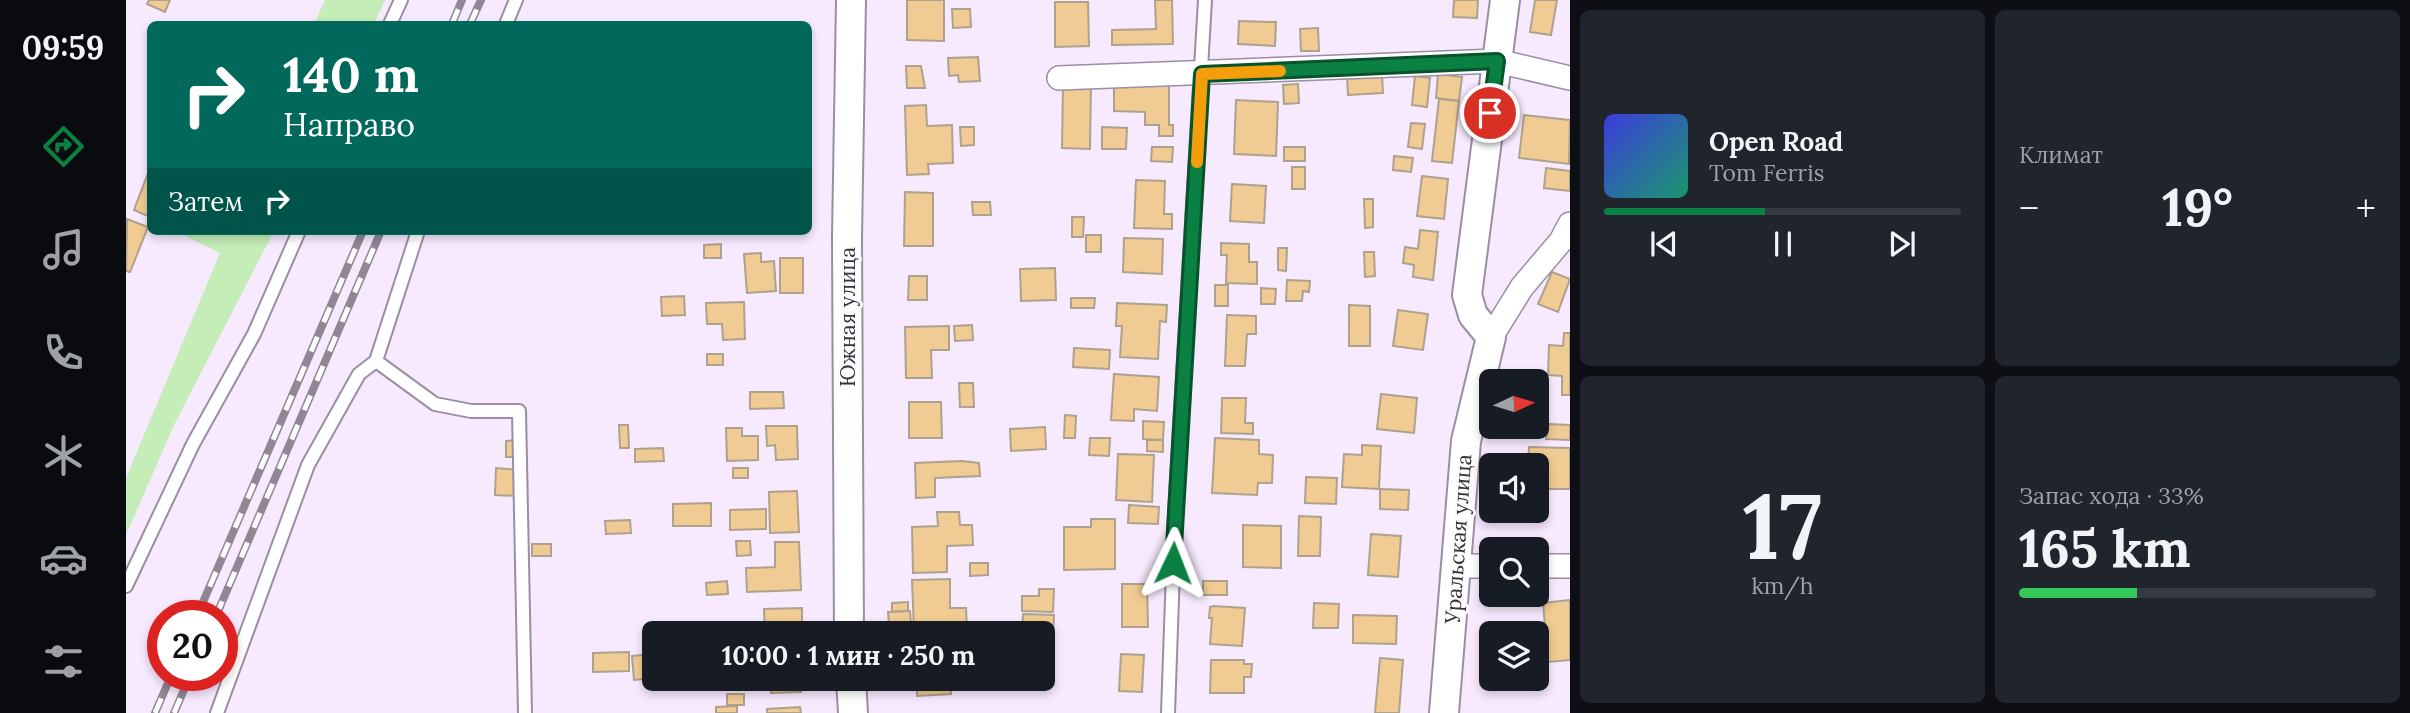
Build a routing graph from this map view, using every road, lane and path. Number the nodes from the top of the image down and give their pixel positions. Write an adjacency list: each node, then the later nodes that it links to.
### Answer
1 (401, 0): 6 (lane)
2 (516, 0): 7 (lane)
3 (851, 0): 22 (street, Южная улица)
4 (1205, 0): 9 (lane)
5 (1505, 0): 8 (street)
6 (391, 21)
7 (507, 21)
8 (1497, 61): 9 (street); 11 (street); 15 (street)
9 (1202, 74): 10 (street); 27 (lane)
10 (1059, 78)
11 (1570, 78)
12 (297, 235): 21 (lane)
13 (417, 235): 16 (lane)
14 (1567, 238): 15 (street)
15 (1491, 337): 17 (street, Уральская улица)
16 (376, 361): 24 (lane); 25 (lane)
17 (1457, 566): 18 (street); 28 (street, Уральская улица)
18 (1479, 566)
19 (1549, 566): 20 (street)
20 (1570, 566)
21 (126, 586)
22 (849, 621)
23 (852, 691): 26 (street)
24 (217, 713)
25 (525, 713)
26 (853, 713)
27 (1168, 713)
28 (1444, 713)

